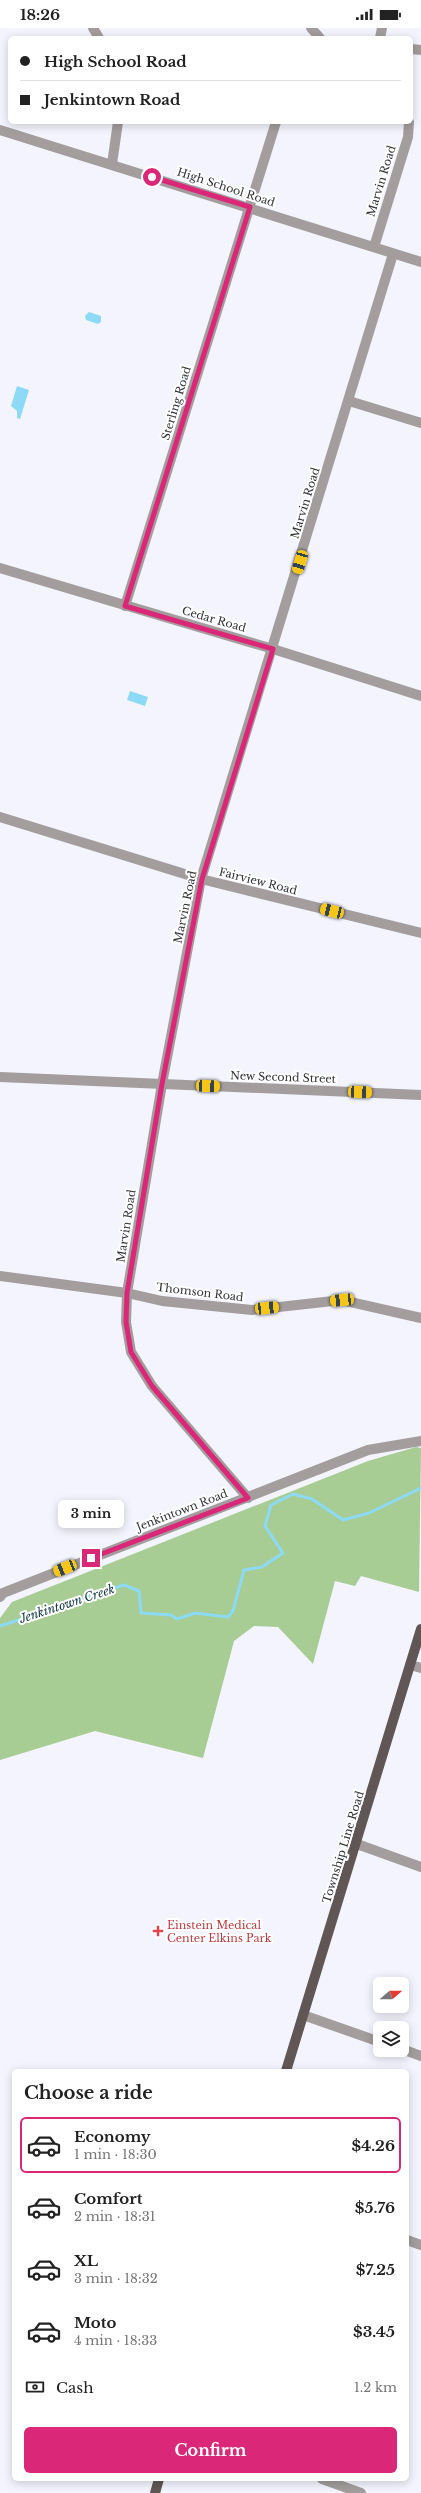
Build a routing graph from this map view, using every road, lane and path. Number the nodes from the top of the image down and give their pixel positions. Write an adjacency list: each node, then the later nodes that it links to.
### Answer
1 (311, 28): 2 (street)
2 (318, 36)
3 (118, 124): 7 (street)
4 (275, 124): 8 (street, Sterling Road)
5 (409, 124): 9 (street, Marvin Road)
6 (0, 130): 7 (street, High School Road)
7 (112, 164): 8 (street, High School Road)
8 (250, 207): 9 (street, High School Road); 15 (street, Sterling Road)
9 (374, 247): 10 (street, High School Road)
10 (393, 254): 11 (street, High School Road); 12 (street, Marvin Road)
11 (421, 262)
12 (349, 401): 13 (street); 16 (street, Marvin Road)
13 (421, 423)
14 (0, 568): 15 (street, Cedar Road)
15 (125, 606): 16 (street, Cedar Road)
16 (273, 649): 17 (street, Cedar Road); 19 (street, Marvin Road)
17 (421, 696)
18 (0, 817): 19 (street, Fairview Road)
19 (202, 879): 20 (street, Fairview Road); 22 (street, Marvin Road)
20 (421, 933)
21 (0, 1077): 22 (street, New Second Street)
22 (162, 1084): 23 (street, New Second Street); 25 (street, Marvin Road)
23 (421, 1095)
24 (0, 1276): 25 (street, Thomson Road)
25 (127, 1293): 26 (street, Thomson Road); 28 (street, Marvin Road)
26 (421, 1318)
27 (421, 1441): 28 (street, Jenkintown Road)
28 (248, 1498): 29 (street, Jenkintown Road)
29 (1, 1593)
30 (421, 1629): 31 (main road, Township Line Road)
31 (410, 1665): 32 (street); 33 (main road, Township Line Road)
32 (421, 1668)
33 (357, 1844): 34 (street); 35 (main road, Township Line Road)
34 (421, 1867)
35 (304, 2015): 36 (street); 39 (main road, Township Line Road)
36 (373, 2040)
37 (409, 2052): 38 (street)
38 (421, 2056)
39 (287, 2069)
40 (409, 2241): 41 (street)
41 (421, 2245)
42 (158, 2481): 44 (main road)
43 (328, 2481): 45 (street)
44 (155, 2493)
45 (361, 2493)

